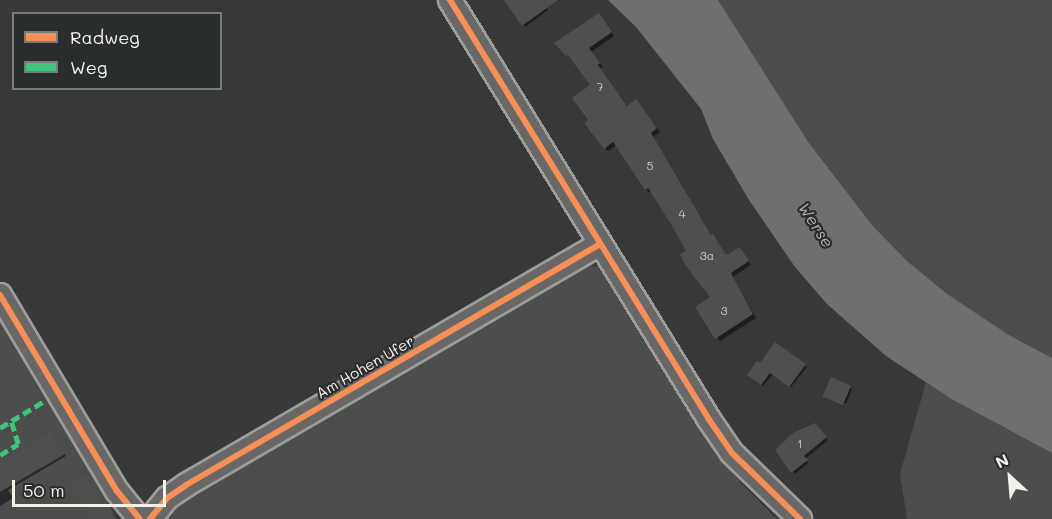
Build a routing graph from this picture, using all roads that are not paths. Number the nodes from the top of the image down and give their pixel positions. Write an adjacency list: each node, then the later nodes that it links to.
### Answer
1 (450, 0): 2 (street)
2 (599, 245): 5 (street, Am Hohen Ufer); 6 (street)
3 (0, 295): 4 (street)
4 (140, 519)
5 (150, 519)
6 (800, 519)

